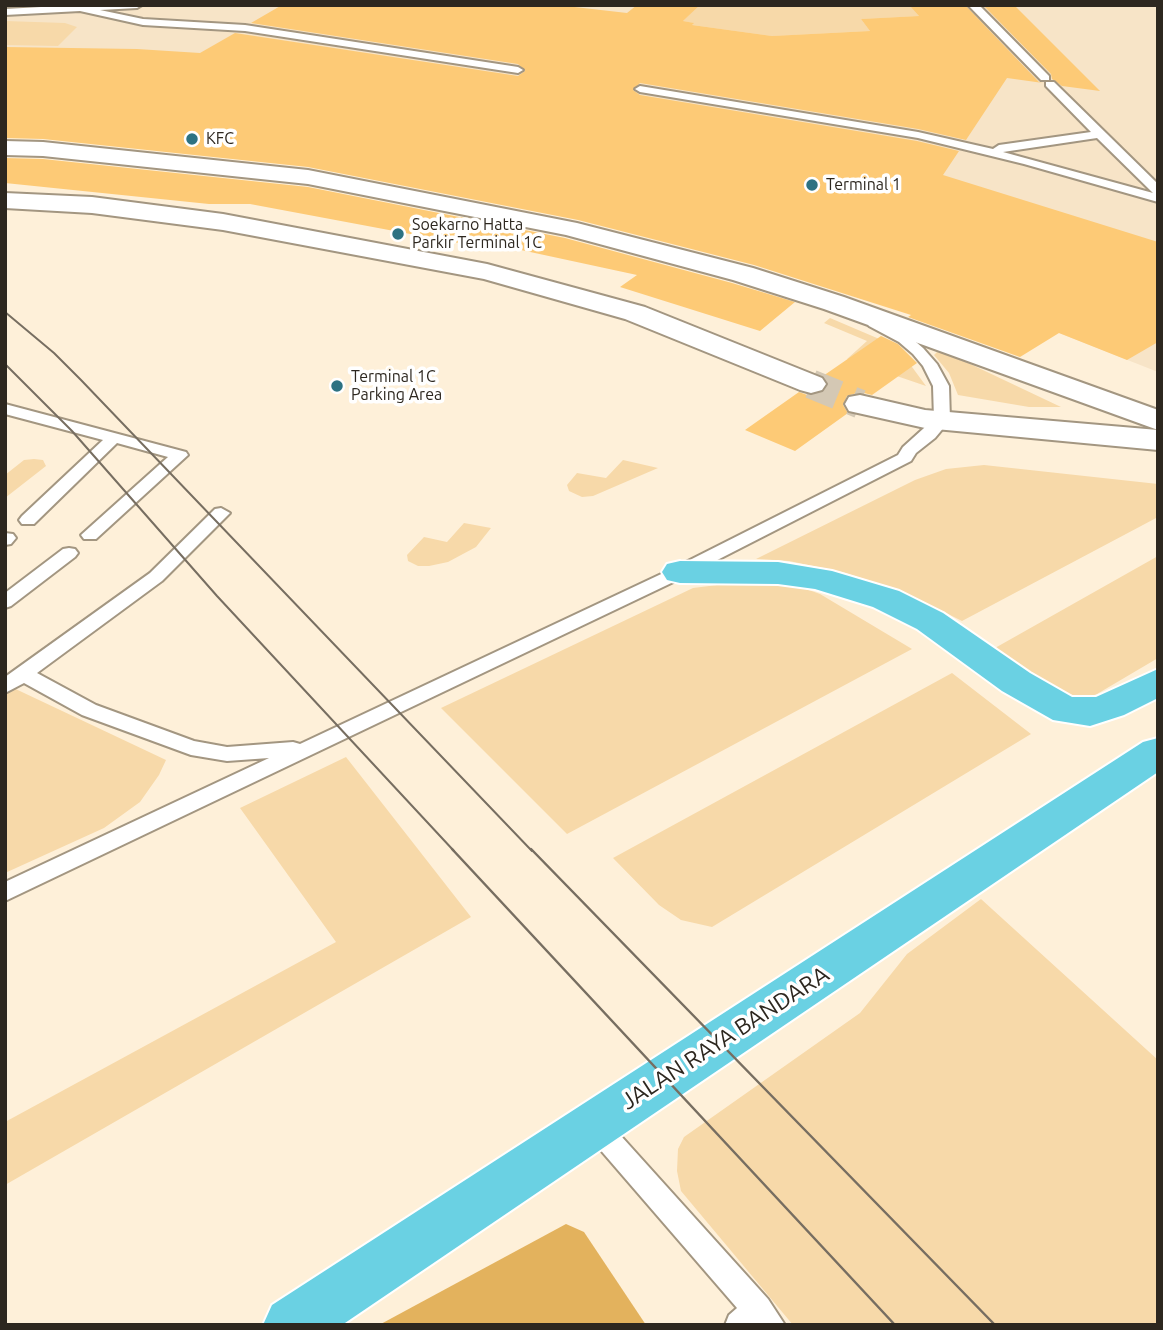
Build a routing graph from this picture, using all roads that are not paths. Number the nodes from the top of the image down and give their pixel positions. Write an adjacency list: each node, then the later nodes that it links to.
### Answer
1 (137, 5): 3 (lane)
2 (973, 5): 7 (lane)
3 (83, 9): 4 (lane); 5 (lane)
4 (5, 12)
5 (518, 70)
6 (640, 89): 9 (lane)
7 (1098, 134): 9 (lane); 10 (lane)
8 (5, 148): 13 (street)
9 (986, 151): 11 (lane)
10 (1158, 191)
11 (1158, 198)
12 (5, 200): 14 (street)
13 (834, 303): 17 (lane); 18 (street)
14 (811, 384)
15 (860, 404): 17 (street)
16 (5, 409): 19 (lane)
17 (942, 420): 20 (street); 25 (lane)
18 (1158, 421)
19 (114, 438): 22 (lane); 23 (lane)
20 (1158, 440)
21 (221, 513): 27 (lane)
22 (28, 520)
23 (90, 535)
24 (69, 554): 26 (lane)
25 (680, 572): 28 (main road); 30 (lane)
26 (5, 602)
27 (24, 674): 29 (lane); 30 (lane)
28 (1158, 682)
29 (5, 687)
30 (322, 743): 32 (lane)
31 (1158, 752): 33 (main road, JALAN RAYA BANDARA)
32 (5, 892)
33 (594, 1124): 34 (lane); 35 (main road, JALAN RAYA BANDARA)
34 (756, 1319)
35 (292, 1325)

